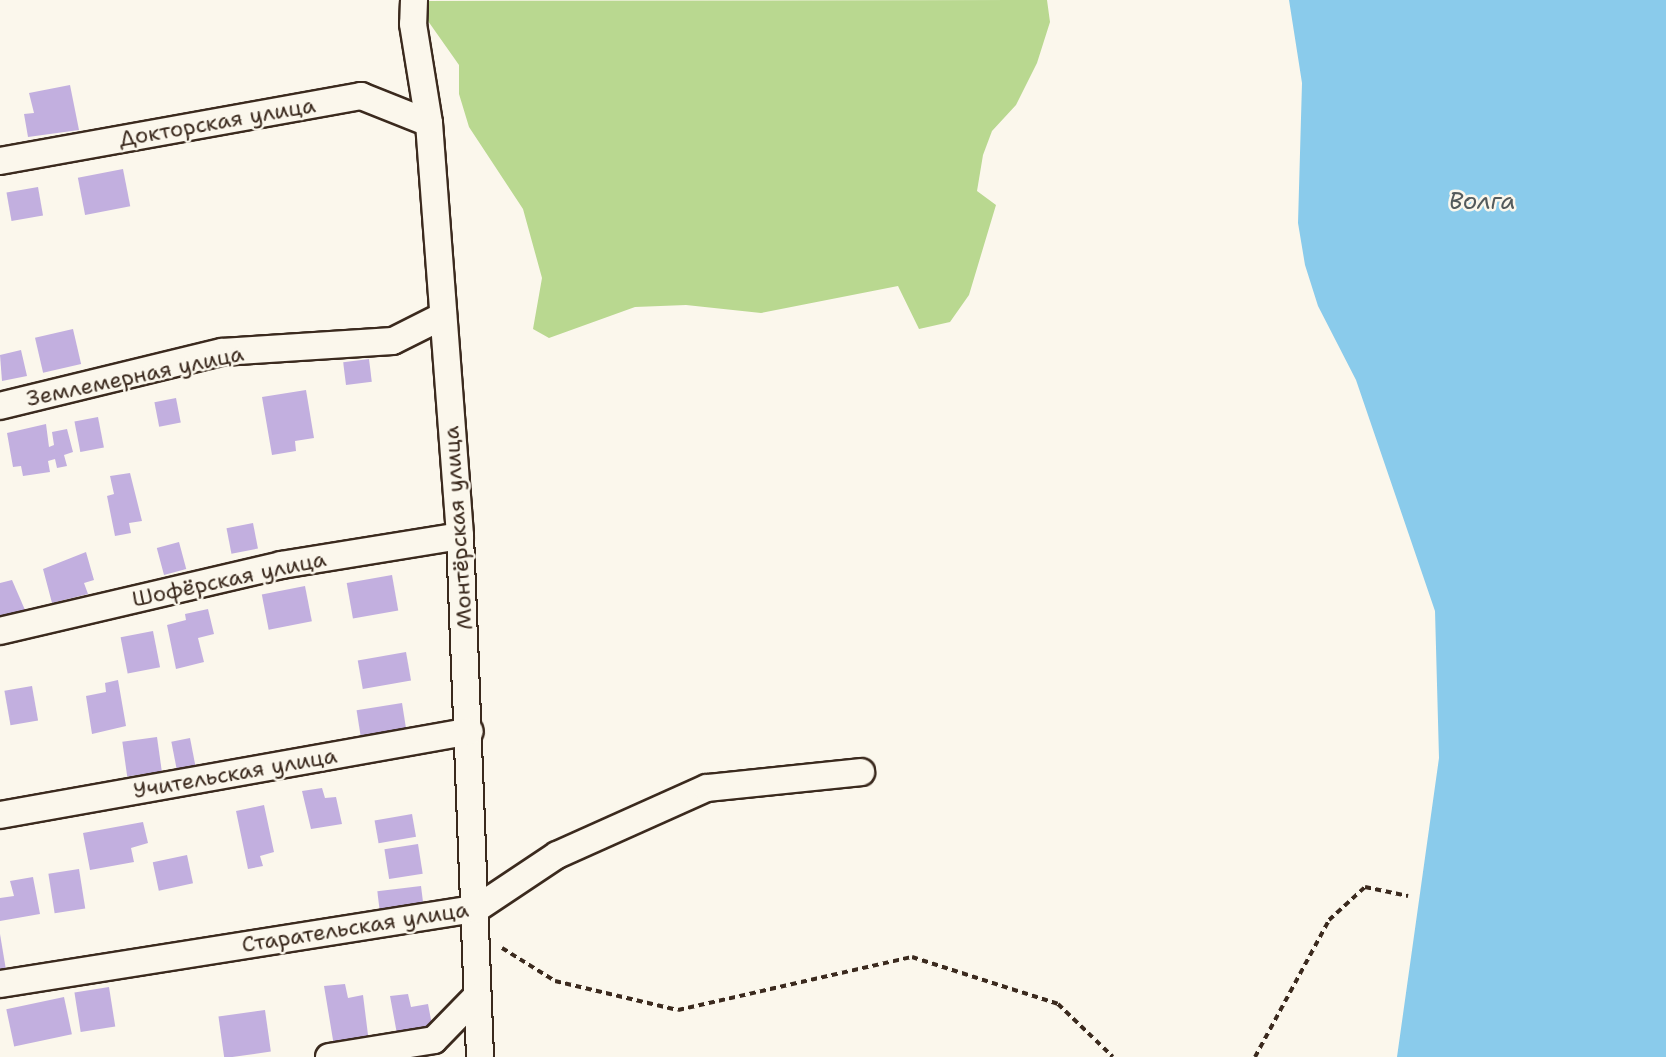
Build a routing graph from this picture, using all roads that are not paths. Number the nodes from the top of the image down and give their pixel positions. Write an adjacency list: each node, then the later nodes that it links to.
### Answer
1 (414, 0): 2 (street, Монтёрская улица)
2 (429, 123): 3 (street, Докторская улица); 4 (street, Монтёрская улица)
3 (0, 161)
4 (443, 316): 5 (street, Землемерная улица); 6 (street, Монтёрская улица)
5 (0, 405)
6 (460, 536): 7 (street, Шофёрская улица); 8 (street, Монтёрская улица)
7 (0, 631)
8 (470, 731): 10 (street, Учительская улица); 11 (street, Монтёрская улица)
9 (861, 772): 11 (street, Старательская улица)
10 (0, 815)
11 (476, 909): 12 (street, Старательская улица); 13 (street, Монтёрская улица)
12 (0, 984)
13 (474, 998): 14 (street); 15 (street, Монтёрская улица)
14 (329, 1057)
15 (480, 1057)

